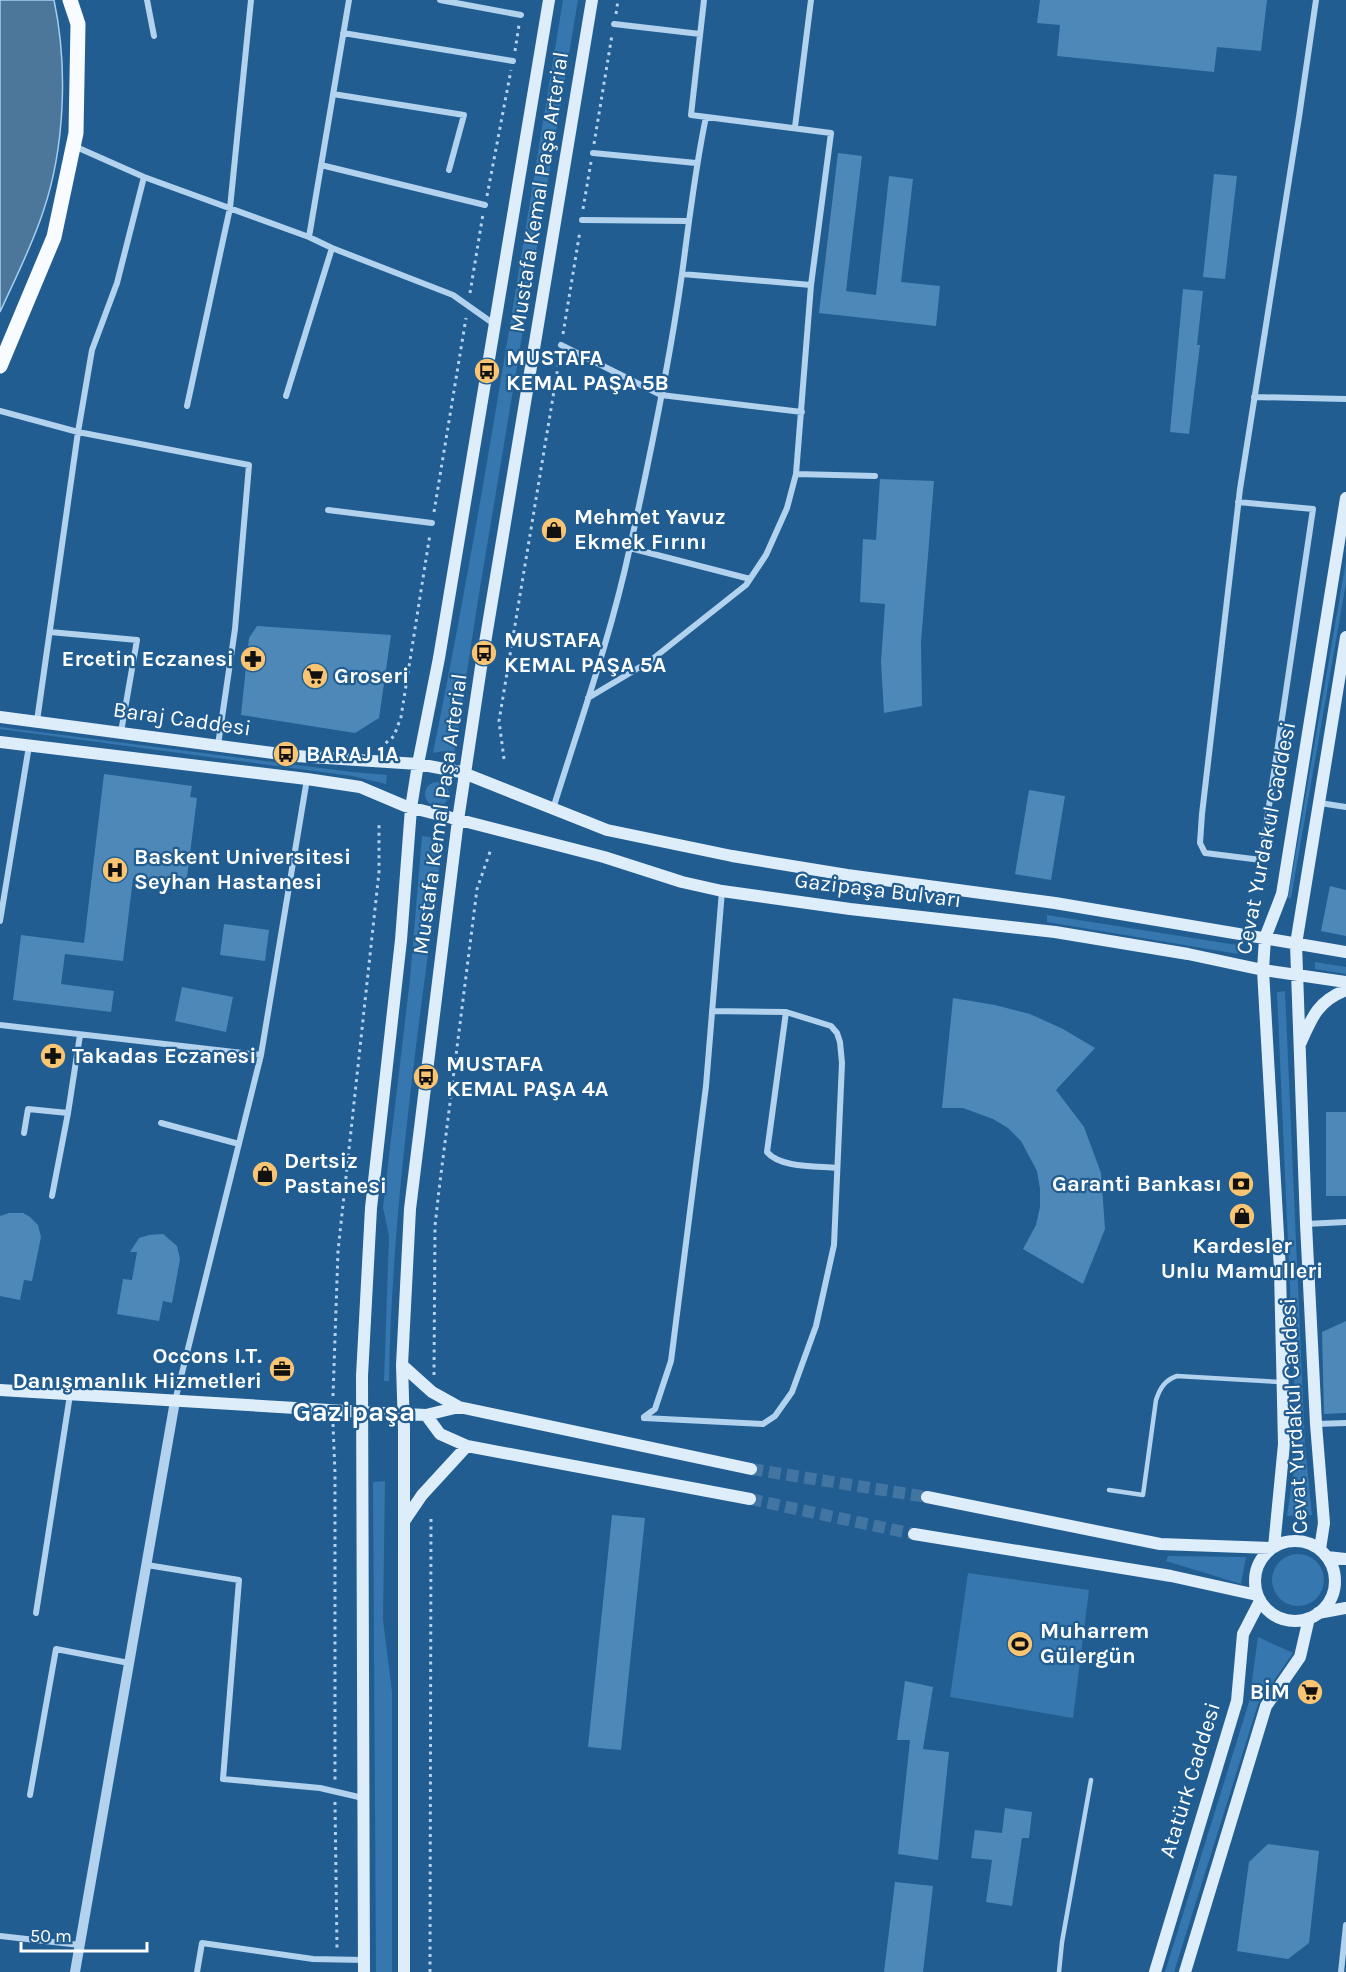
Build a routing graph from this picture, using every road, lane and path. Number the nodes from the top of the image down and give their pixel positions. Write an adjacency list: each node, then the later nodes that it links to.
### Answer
1 (70, 0): 21 (main road)
2 (147, 0): 16 (street)
3 (251, 0): 28 (street)
4 (349, 0): 14 (street)
5 (440, 0): 12 (street)
6 (549, 0): 36 (main road, Mustafa Kemal Paşa Arterial)
7 (592, 0): 67 (main road, Mustafa Kemal Paşa Arterial)
8 (618, 0): 13 (path)
9 (704, 0): 15 (street)
10 (810, 0): 20 (street)
11 (1316, 0): 41 (street)
12 (520, 15): 17 (path)
13 (614, 24): 15 (street); 22 (path)
14 (343, 33): 17 (street); 18 (street)
15 (700, 34): 19 (street)
16 (154, 36)
17 (513, 61): 27 (path)
18 (333, 94): 24 (street); 25 (street)
19 (706, 117): 20 (street); 23 (street)
20 (795, 127): 34 (street)
21 (74, 146): 26 (street); 38 (main road)
22 (593, 153): 23 (street); 29 (path)
23 (696, 163): 30 (street)
24 (321, 165): 27 (street); 31 (street)
25 (449, 170)
26 (144, 177): 28 (street); 46 (street)
27 (485, 205): 35 (path)
28 (230, 208): 31 (street); 43 (street)
29 (582, 220): 30 (street); 37 (path)
30 (687, 222): 33 (street)
31 (309, 237): 32 (street)
32 (332, 248): 35 (street); 40 (street)
33 (682, 274): 34 (street); 39 (street)
34 (811, 285): 45 (street)
35 (468, 305): 36 (street); 52 (path)
36 (495, 324): 66 (main road, Mustafa Kemal Paşa Arterial)
37 (561, 345): 39 (street); 64 (path)
38 (0, 366)
39 (661, 395): 45 (street); 53 (street)
40 (286, 396)
41 (1254, 397): 42 (street); 50 (street)
42 (1346, 399)
43 (187, 406)
44 (0, 411): 46 (street)
45 (802, 412): 47 (street)
46 (78, 432): 55 (street); 63 (street)
47 (796, 474): 48 (street); 54 (street)
48 (875, 476)
49 (1346, 498): 77 (main road, Cevat Yurdakul Caddesi)
50 (1238, 502): 50 (street)
51 (328, 510): 52 (street)
52 (432, 523): 65 (path)
53 (630, 548): 54 (street); 57 (street)
54 (750, 579): 57 (street)
55 (50, 632): 59 (street); 60 (street)
56 (1346, 638): 69 (main road, Cevat Yurdakul Caddesi)
57 (588, 698): 72 (street)
58 (0, 717): 59 (main road, Baraj Caddesi)
59 (37, 721): 60 (main road, Baraj Caddesi)
60 (121, 732): 63 (main road, Baraj Caddesi)
61 (0, 742): 62 (main road, Baraj Caddesi)
62 (29, 745): 68 (main road, Baraj Caddesi); 76 (street)
63 (218, 745): 65 (main road, Baraj Caddesi)
64 (504, 759)
65 (378, 763): 66 (main road, Baraj Caddesi)
66 (418, 764): 67 (main road, Baraj Caddesi); 71 (main road, Mustafa Kemal Paşa Arterial)
67 (465, 774): 72 (main road, Gazipaşa Bulvarı); 73 (main road, Mustafa Kemal Paşa Arterial)
68 (307, 779): 71 (main road, Baraj Caddesi); 89 (street)
69 (1320, 803): 70 (street); 78 (main road, Cevat Yurdakul Caddesi)
70 (1346, 807)
71 (411, 808): 73 (main road, Gazipaşa Bulvarı); 105 (main road, Mustafa Kemal Paşa Arterial)
72 (552, 810): 77 (main road, Gazipaşa Bulvarı)
73 (458, 820): 75 (main road, Gazipaşa Bulvarı); 98 (main road, Mustafa Kemal Paşa Arterial)
74 (491, 849): 99 (path)
75 (722, 891): 80 (main road, Gazipaşa Bulvarı); 84 (street)
76 (0, 921)
77 (1265, 938): 78 (main road, Gazipaşa Bulvarı); 80 (main road, Cevat Yurdakul Caddesi)
78 (1296, 944): 79 (main road, Gazipaşa Bulvarı); 81 (main road, Cevat Yurdakul Caddesi)
79 (1346, 952)
80 (1263, 970): 81 (main road, Gazipaşa Bulvarı); 100 (main road, Cevat Yurdakul Caddesi)
81 (1297, 975): 82 (main road, Gazipaşa Bulvarı); 88 (main road, Cevat Yurdakul Caddesi)
82 (1346, 982)
83 (1346, 990): 88 (main road)
84 (712, 1011): 85 (street); 94 (street)
85 (786, 1012): 94 (street); 94 (street)
86 (0, 1025): 87 (street)
87 (80, 1035): 89 (street); 90 (street)
88 (1299, 1046): 97 (main road, Cevat Yurdakul Caddesi)
89 (261, 1055): 93 (street)
90 (68, 1113): 92 (street); 95 (street)
91 (161, 1123): 93 (street)
92 (24, 1133)
93 (239, 1144): 103 (street)
94 (837, 1168)
95 (52, 1196)
96 (1346, 1222): 97 (street)
97 (1306, 1224): 109 (main road, Cevat Yurdakul Caddesi)
98 (402, 1365): 104 (main road); 106 (main road, Mustafa Kemal Paşa Arterial)
99 (434, 1382)
100 (1283, 1382): 112 (lane); 118 (main road, Cevat Yurdakul Caddesi)
101 (0, 1390): 102 (main road)
102 (70, 1395): 103 (main road); 124 (street)
103 (176, 1401): 105 (main road); 121 (street)
104 (459, 1407): 107 (main road); 111 (main road)
105 (363, 1412): 106 (main road); 129 (main road, Mustafa Kemal Paşa Arterial)
106 (403, 1413): 107 (main road); 116 (main road, Mustafa Kemal Paşa Arterial)
107 (426, 1414): 110 (main road)
108 (1346, 1423): 109 (street)
109 (1316, 1424): 119 (main road, Cevat Yurdakul Caddesi)
110 (467, 1446): 114 (main road); 116 (main road)
111 (751, 1469)
112 (1109, 1490)
113 (927, 1497): 118 (main road)
114 (750, 1499)
115 (431, 1516): 137 (path)
116 (404, 1521): 136 (main road, Mustafa Kemal Paşa Arterial)
117 (915, 1534): 122 (main road)
118 (1272, 1548): 119 (main road); 122 (main road)
119 (1324, 1553): 120 (main road); 125 (main road)
120 (1346, 1559)
121 (147, 1565): 126 (street); 129 (street)
122 (1259, 1598): 125 (main road); 139 (main road, Atatürk Caddesi)
123 (1346, 1608): 125 (main road)
124 (36, 1613)
125 (1314, 1616): 140 (main road)
126 (129, 1663): 128 (street); 132 (street)
127 (1091, 1780): 138 (lane)
128 (30, 1795)
129 (363, 1798): 133 (main road)
130 (1346, 1924): 141 (street)
131 (0, 1936): 132 (street)
132 (80, 1945): 134 (street)
133 (364, 1966): 135 (street)
134 (75, 1972)
135 (197, 1972)
136 (404, 1972)
137 (430, 1972)
138 (1059, 1972)
139 (1155, 1972)
140 (1185, 1972)
141 (1341, 1972)

